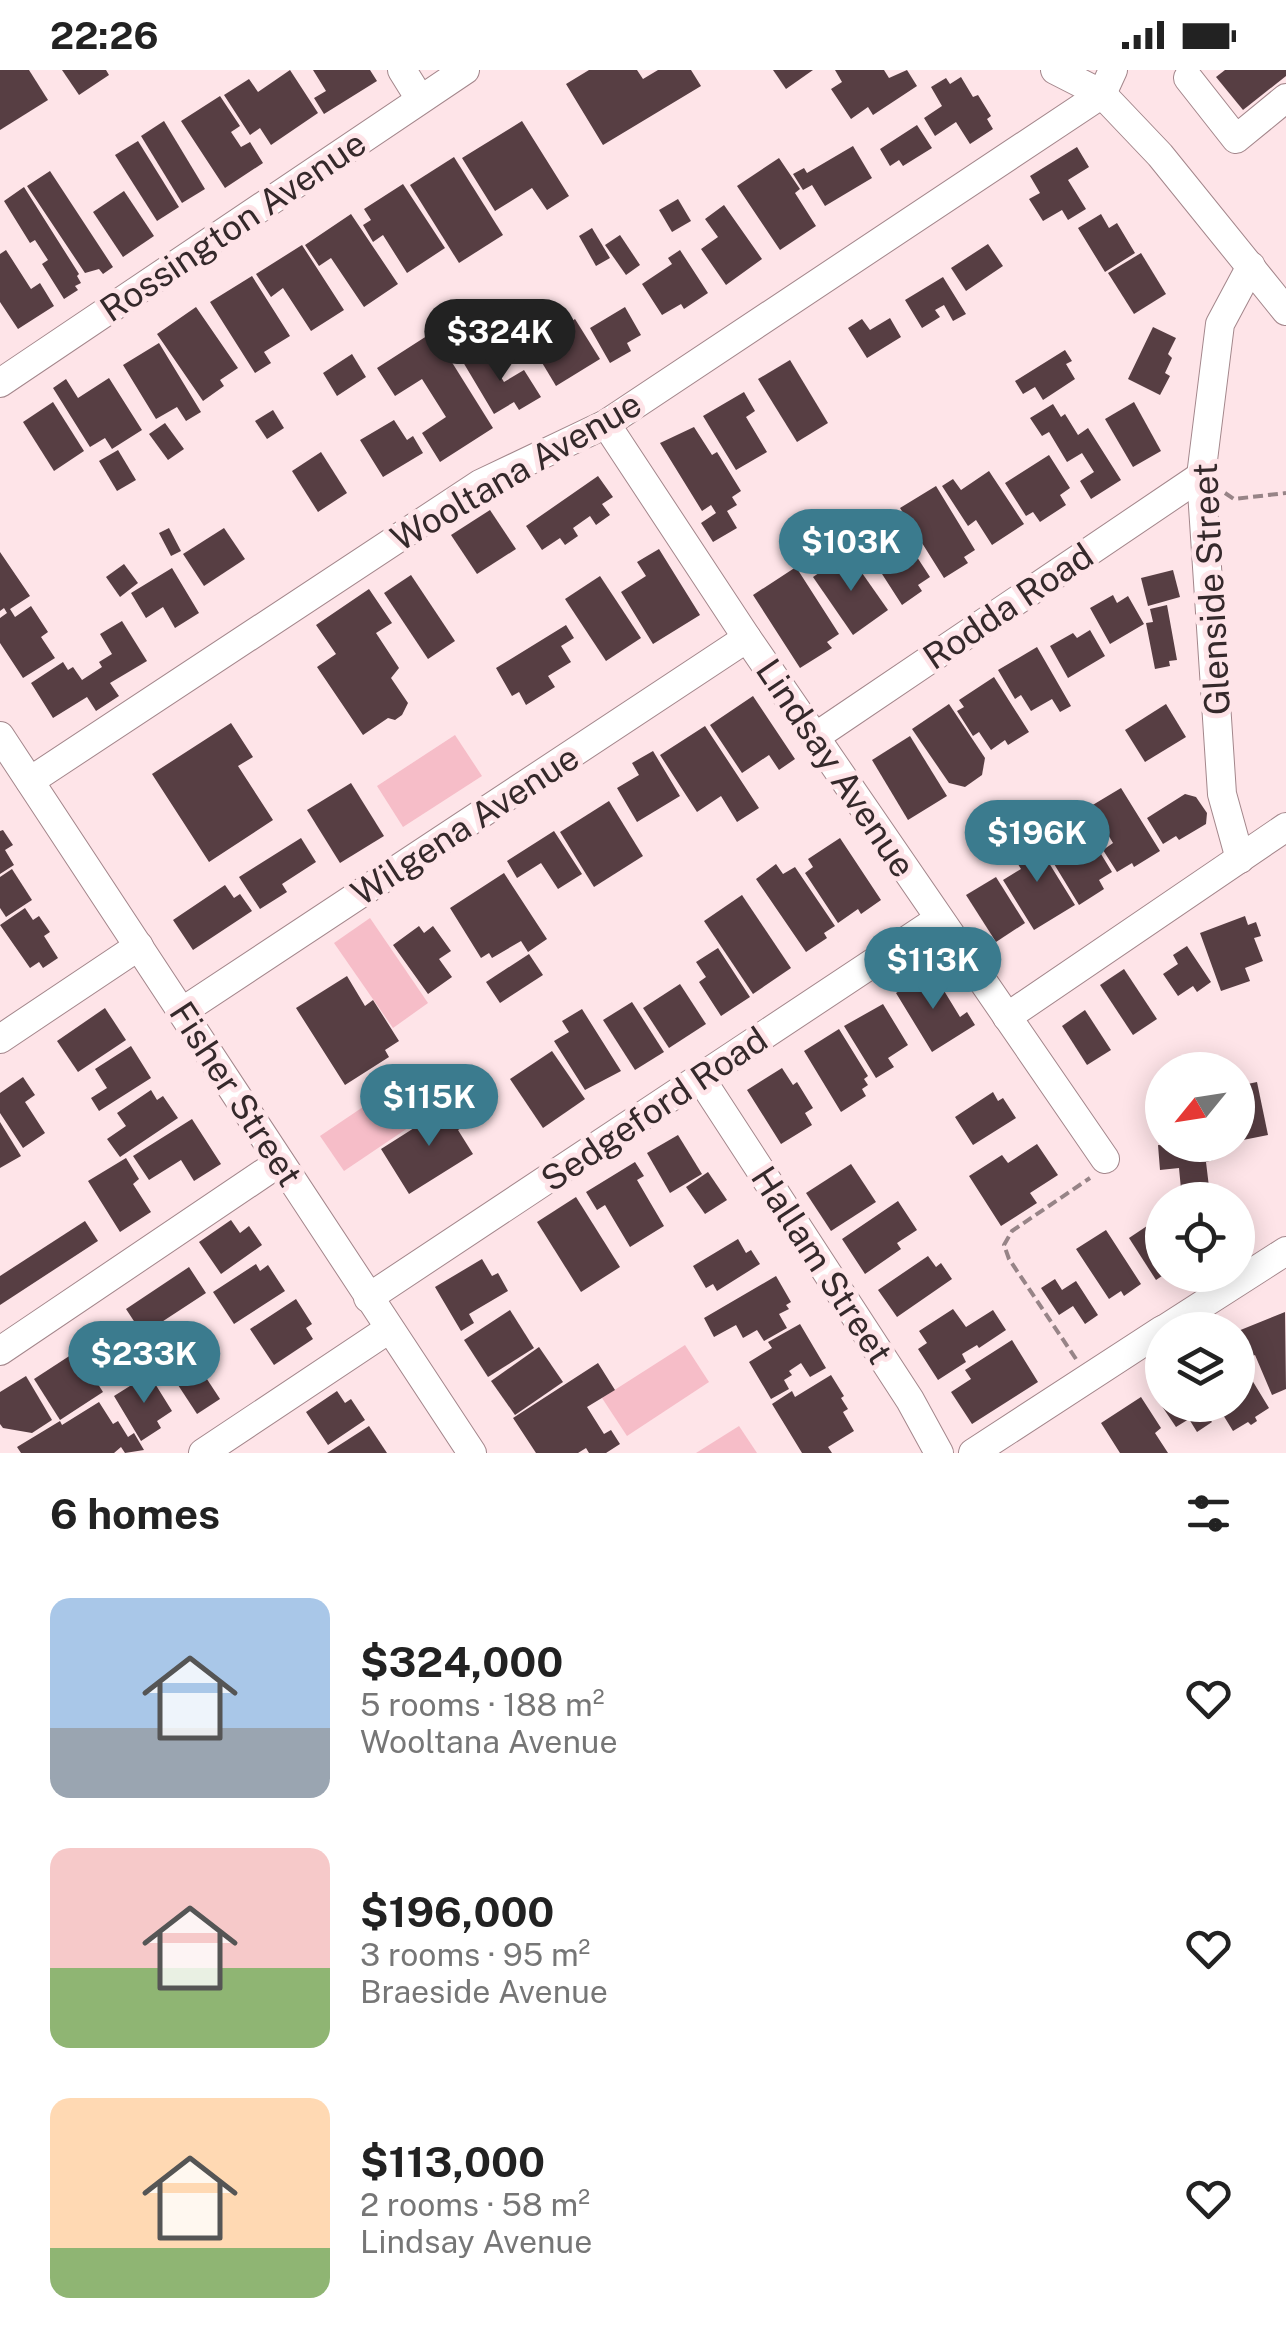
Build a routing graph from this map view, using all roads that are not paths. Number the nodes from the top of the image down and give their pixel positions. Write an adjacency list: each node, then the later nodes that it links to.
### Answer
1 (402, 70): 7 (street)
2 (466, 70): 7 (street, Rossington Avenue)
3 (1055, 70): 5 (street)
4 (1188, 78): 6 (street)
5 (1108, 82): 8 (street); 11 (street, Wooltana Avenue)
6 (1286, 98)
7 (420, 99): 10 (street, Rossington Avenue)
8 (1251, 266): 9 (street); 12 (street, Glenside Street)
9 (1286, 311)
10 (0, 382)
11 (606, 424): 13 (street, Lindsay Avenue); 16 (street, Wooltana Avenue)
12 (1201, 476): 15 (street, Rodda Road); 18 (street, Glenside Street)
13 (747, 638): 15 (street, Lindsay Avenue); 21 (street, Wilgena Avenue)
14 (0, 736): 16 (street, Fisher Street)
15 (815, 737): 19 (street, Lindsay Avenue)
16 (30, 781): 20 (street, Fisher Street)
17 (1286, 827): 18 (street)
18 (1240, 859): 22 (street)
19 (939, 918): 22 (street, Lindsay Avenue); 24 (street, Sedgeford Road)
20 (139, 946): 21 (street, Fisher Street); 23 (street)
21 (183, 1012): 26 (street, Fisher Street)
22 (1007, 1017): 25 (street, Lindsay Avenue)
23 (0, 1039)
24 (701, 1079): 28 (street, Sedgeford Road); 35 (street, Hallam Street)
25 (1105, 1160)
26 (280, 1162): 28 (street, Fisher Street); 32 (street)
27 (1286, 1251): 29 (street)
28 (368, 1298): 30 (street, Fisher Street)
29 (1191, 1312)
30 (389, 1329): 33 (street); 34 (street, Fisher Street)
31 (1145, 1342): 36 (street)
32 (0, 1351)
33 (204, 1453)
34 (472, 1453)
35 (939, 1453)
36 (972, 1453)

